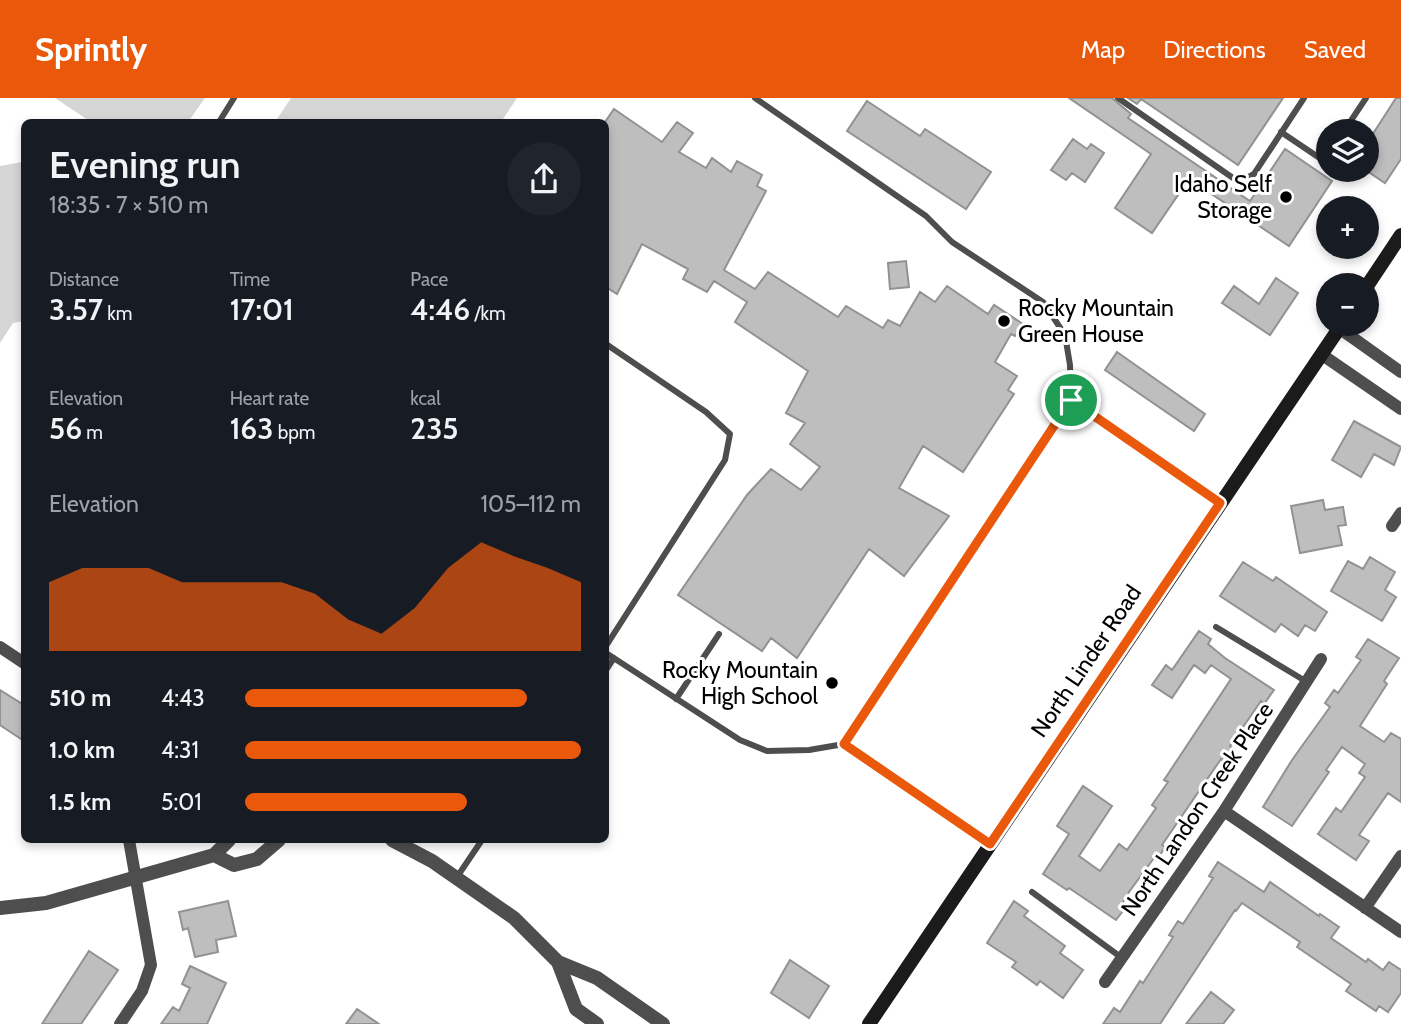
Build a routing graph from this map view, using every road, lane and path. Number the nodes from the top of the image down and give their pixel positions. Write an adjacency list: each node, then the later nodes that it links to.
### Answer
1 (234, 98): 6 (lane)
2 (755, 98): 17 (lane)
3 (1118, 98): 8 (lane)
4 (1304, 98): 8 (lane)
5 (1366, 98): 7 (lane)
6 (221, 119)
7 (1352, 119)
8 (1281, 132): 9 (lane)
9 (1316, 156)
10 (1401, 235): 11 (main road)
11 (1376, 273)
12 (1333, 336): 15 (main road, North Linder Road)
13 (1353, 336): 16 (street)
14 (609, 346): 24 (lane)
15 (1321, 354): 18 (street); 19 (main road, North Linder Road)
16 (1401, 372)
17 (1071, 400): 19 (lane); 33 (lane)
18 (1401, 409)
19 (1220, 503): 40 (main road, North Linder Road)
20 (1401, 513): 21 (street)
21 (1392, 526)
22 (1216, 627): 31 (lane)
23 (719, 634): 32 (lane)
24 (609, 641)
25 (0, 647): 29 (street)
26 (609, 655): 27 (lane)
27 (614, 658): 30 (lane); 32 (lane)
28 (1321, 659): 31 (street, North Landon Creek Place)
29 (21, 661)
30 (609, 666)
31 (1307, 682): 34 (street, North Landon Creek Place)
32 (676, 699): 33 (lane)
33 (844, 744): 40 (lane)
34 (1224, 811): 47 (street); 49 (street, North Landon Creek Place)
35 (130, 843): 44 (street)
36 (226, 843): 41 (street)
37 (276, 843): 41 (street)
38 (400, 843): 43 (street)
39 (480, 843): 43 (lane)
40 (990, 844): 55 (main road, North Linder Road)
41 (214, 855): 44 (street)
42 (1401, 856): 47 (street)
43 (457, 877): 50 (street)
44 (136, 878): 46 (street); 52 (street)
45 (1032, 892): 49 (lane)
46 (0, 908)
47 (1365, 908): 48 (street)
48 (1401, 932)
49 (1122, 958): 51 (street, North Landon Creek Place)
50 (558, 962): 53 (street); 54 (street)
51 (1105, 982)
52 (120, 1024)
53 (597, 1024)
54 (663, 1024)
55 (869, 1024)

